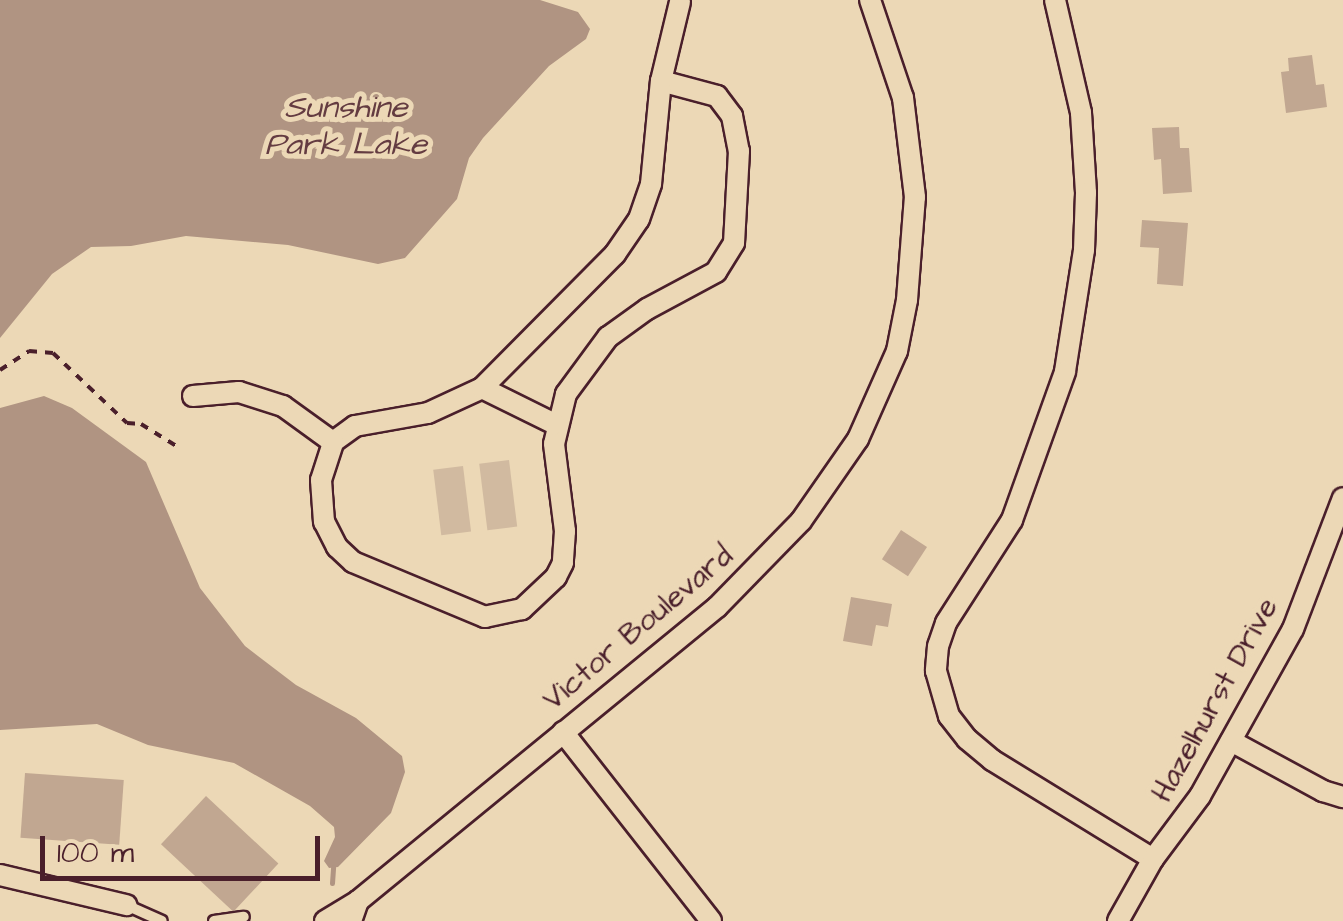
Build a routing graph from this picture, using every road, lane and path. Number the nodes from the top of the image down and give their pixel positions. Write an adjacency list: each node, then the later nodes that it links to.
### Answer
1 (870, 0): 12 (street, Victor Boulevard)
2 (1055, 0): 15 (street)
3 (681, 1): 4 (street)
4 (661, 82): 6 (street); 8 (street)
5 (0, 370): 10 (path)
6 (482, 388): 8 (street); 9 (street)
7 (193, 396): 9 (street)
8 (555, 424): 9 (street)
9 (332, 442)
10 (178, 447)
11 (1343, 498): 13 (street, Hazelhurst Drive)
12 (563, 732): 18 (street, Victor Boulevard); 23 (street)
13 (1232, 741): 14 (street); 15 (street, Hazelhurst Drive)
14 (1343, 797)
15 (1153, 859): 24 (street, Hazelhurst Drive)
16 (0, 875): 17 (street)
17 (126, 905): 20 (lane)
18 (355, 911): 22 (street, Victor Boulevard)
19 (244, 917): 21 (lane)
20 (162, 921)
21 (214, 921)
22 (325, 921)
23 (711, 921)
24 (1118, 921)

